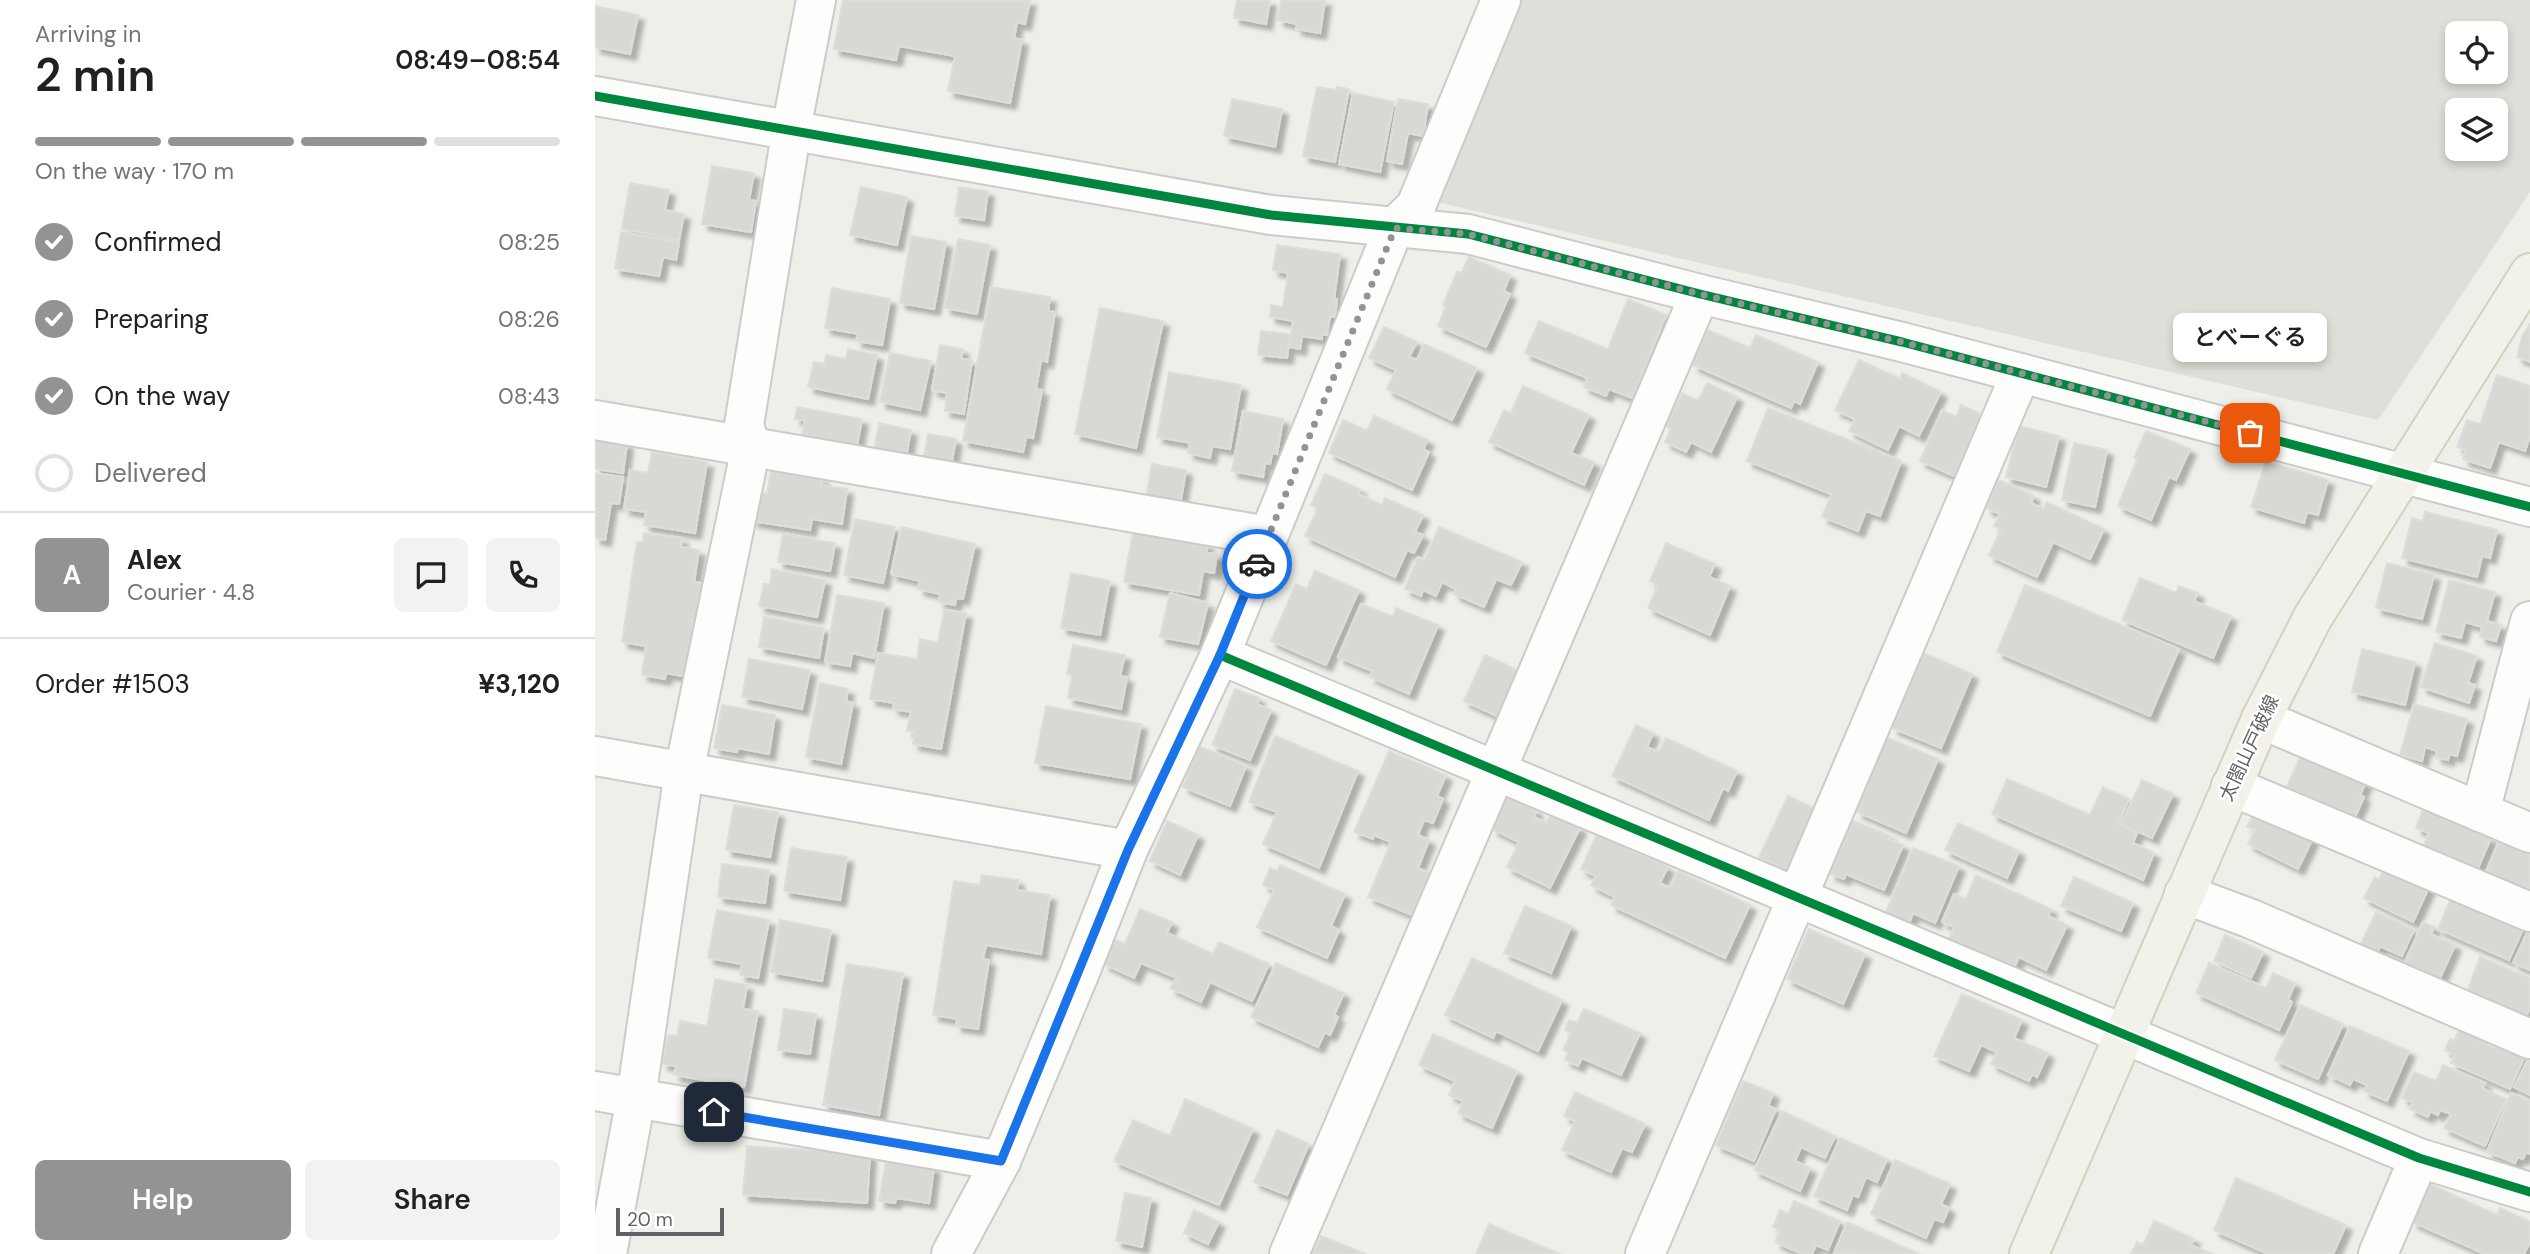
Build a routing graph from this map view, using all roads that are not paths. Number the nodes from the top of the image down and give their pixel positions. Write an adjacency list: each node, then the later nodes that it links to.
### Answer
1 (816, 0): 4 (street)
2 (1501, 0): 5 (street)
3 (595, 96): 4 (street)
4 (792, 132): 5 (street); 10 (street)
5 (1395, 228): 7 (street); 13 (street)
6 (2530, 273): 11 (main road, 太閤山戸破線)
7 (1700, 294): 8 (street); 19 (street)
8 (2021, 373): 11 (street); 25 (street)
9 (595, 420): 10 (street)
10 (751, 447): 13 (street); 18 (street)
11 (2404, 474): 12 (street); 16 (main road, 太閤山戸破線)
12 (2530, 507)
13 (1268, 536): 15 (street)
14 (2530, 621): 21 (street)
15 (1220, 655): 19 (street); 23 (street)
16 (2261, 719): 20 (main road, 太閤山戸破線); 21 (street)
17 (595, 756): 18 (street)
18 (684, 772): 23 (street); 30 (street)
19 (1496, 772): 25 (street); 36 (street)
20 (2231, 786): 24 (main road, 太閤山戸破線); 26 (street)
21 (2480, 812): 22 (street)
22 (2530, 833)
23 (1128, 850): 32 (street)
24 (2184, 894): 27 (main road, 太閤山戸破線); 28 (street)
25 (1798, 898): 27 (street); 37 (street)
26 (2530, 912)
27 (2122, 1035): 31 (street); 38 (main road, 太閤山戸破線)
28 (2530, 1039)
29 (595, 1091): 30 (street)
30 (636, 1098): 32 (street); 34 (street)
31 (2419, 1158): 33 (street); 39 (street)
32 (1001, 1161): 35 (street)
33 (2530, 1192)
34 (607, 1254)
35 (951, 1254)
36 (1289, 1254)
37 (1645, 1254)
38 (2029, 1254)
39 (2378, 1254)

